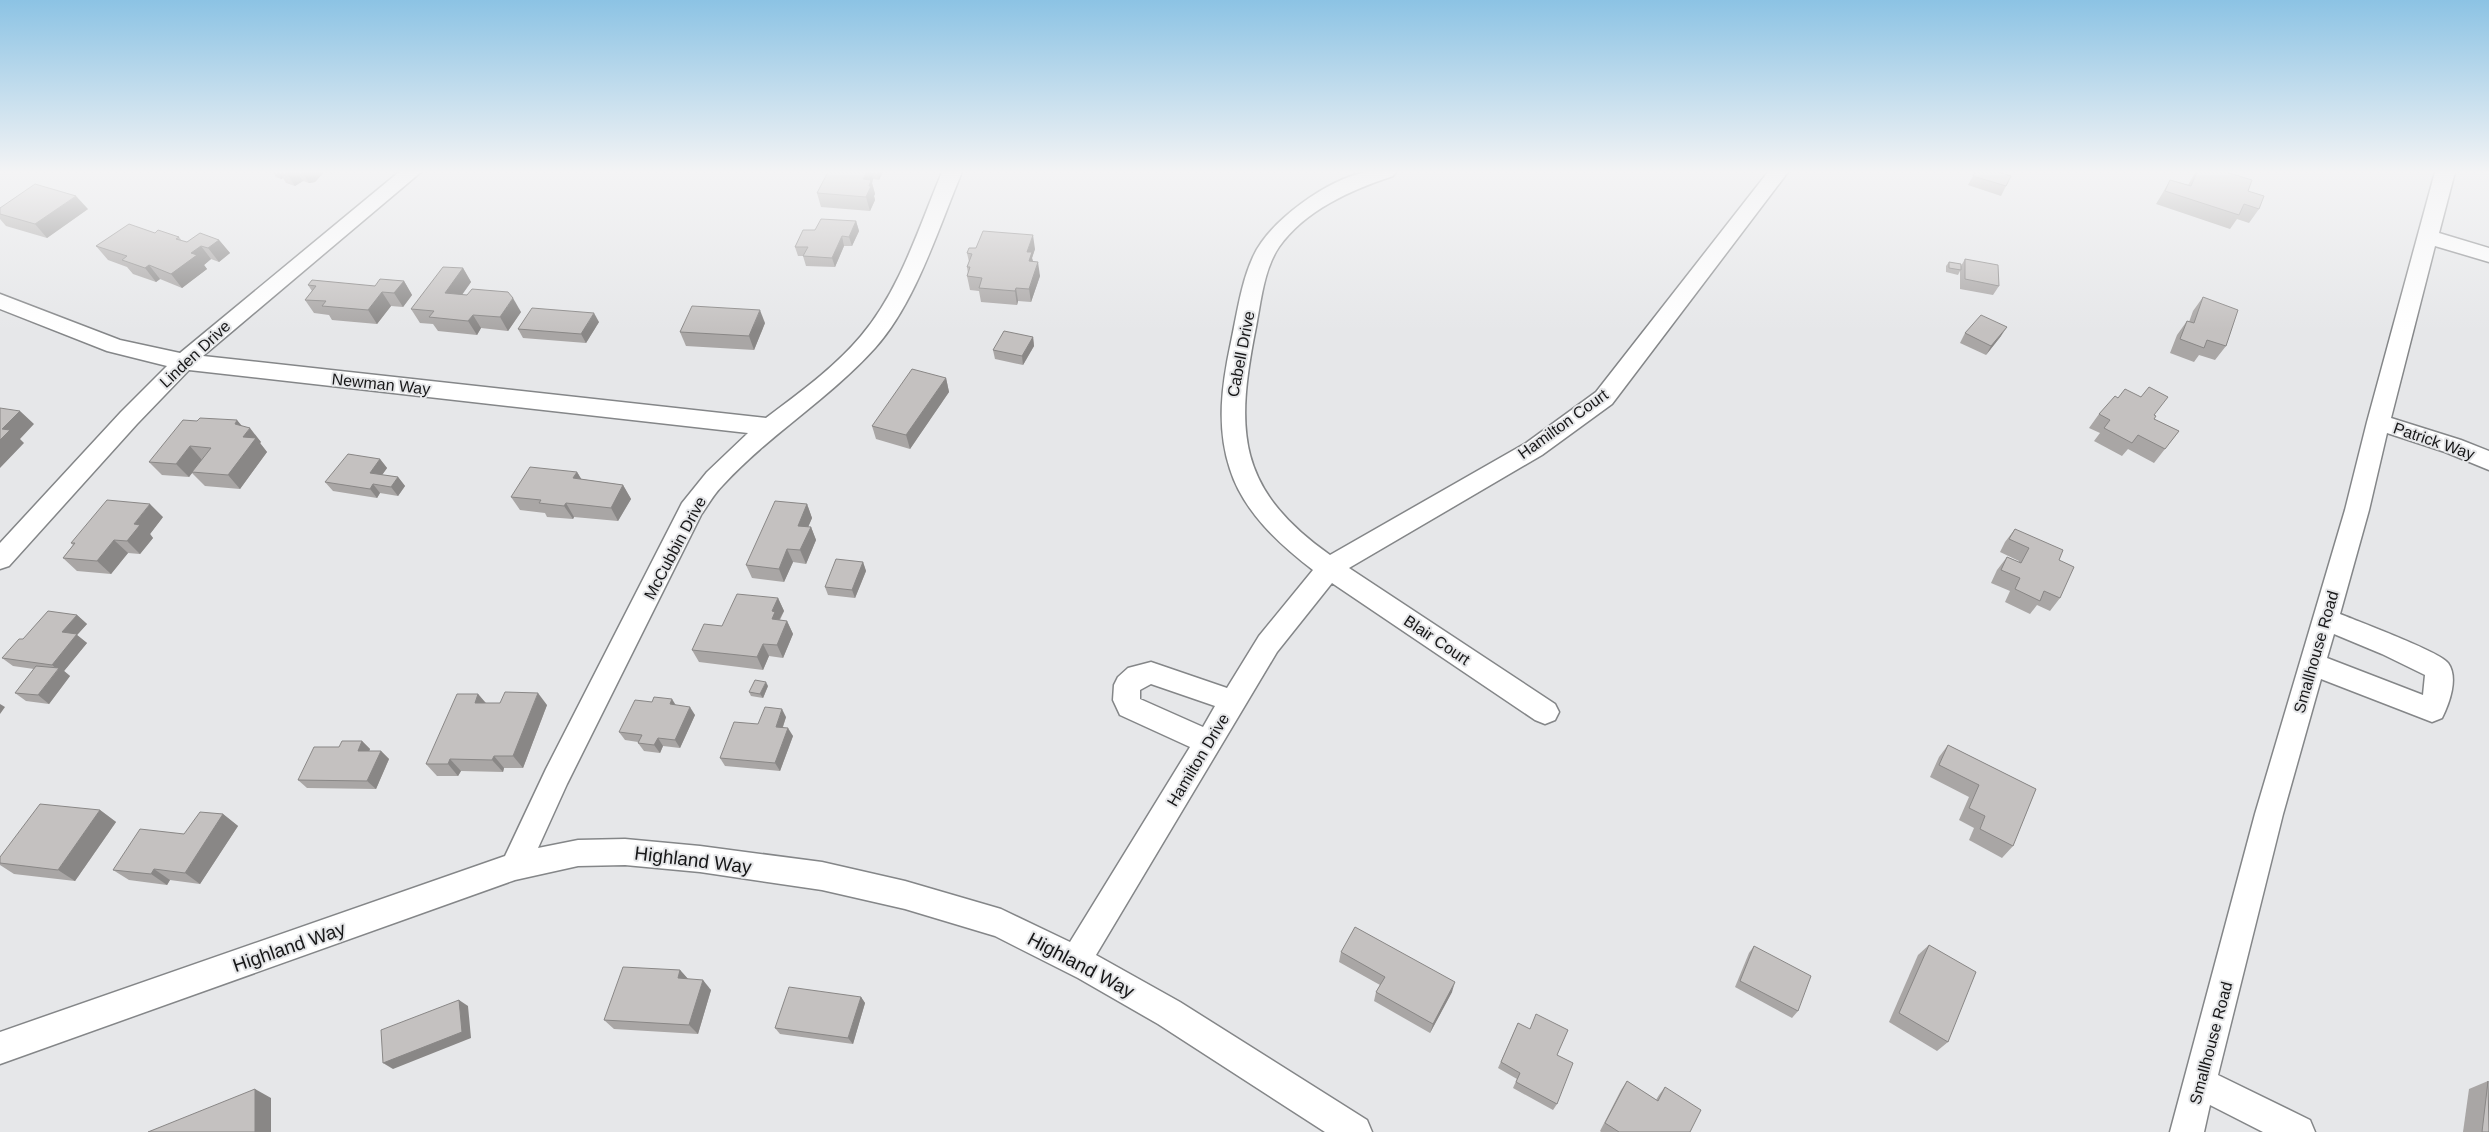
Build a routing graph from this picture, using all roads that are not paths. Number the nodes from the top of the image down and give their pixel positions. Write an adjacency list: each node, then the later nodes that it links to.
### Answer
1 (347, 225): 9 (street, Linden Drive)
2 (929, 225): 11 (street, McCubbin Drive)
3 (1289, 225): 14 (street, Cabell Drive)
4 (1737, 225): 14 (street, Hamilton Court)
5 (2431, 225): 6 (street, Smallhouse Road)
6 (2428, 237): 7 (street); 10 (street, Smallhouse Road)
7 (2489, 254)
8 (0, 301): 9 (street, Newman Way)
9 (184, 362): 11 (street, Newman Way); 13 (street, Linden Drive)
10 (2378, 422): 12 (street, Patrick Way); 15 (street, Smallhouse Road)
11 (771, 427): 20 (street, McCubbin Drive)
12 (2489, 461)
13 (0, 559)
14 (1330, 567): 17 (street, Hamilton Drive); 18 (street, Blair Court)
15 (2326, 620): 16 (street, Smallhouse Road); 16 (street)
16 (2313, 664): 23 (street, Smallhouse Road)
17 (1234, 702): 19 (street, Hamilton Drive); 19 (street)
18 (1544, 712)
19 (1209, 743): 21 (street, Hamilton Drive)
20 (515, 866): 21 (street, Highland Way); 22 (street, Highland Way)
21 (1076, 960): 24 (street, Highland Way)
22 (0, 1048)
23 (2200, 1083): 25 (street, Smallhouse Road); 26 (street)
24 (1356, 1132)
25 (2188, 1132)
26 (2298, 1132)

